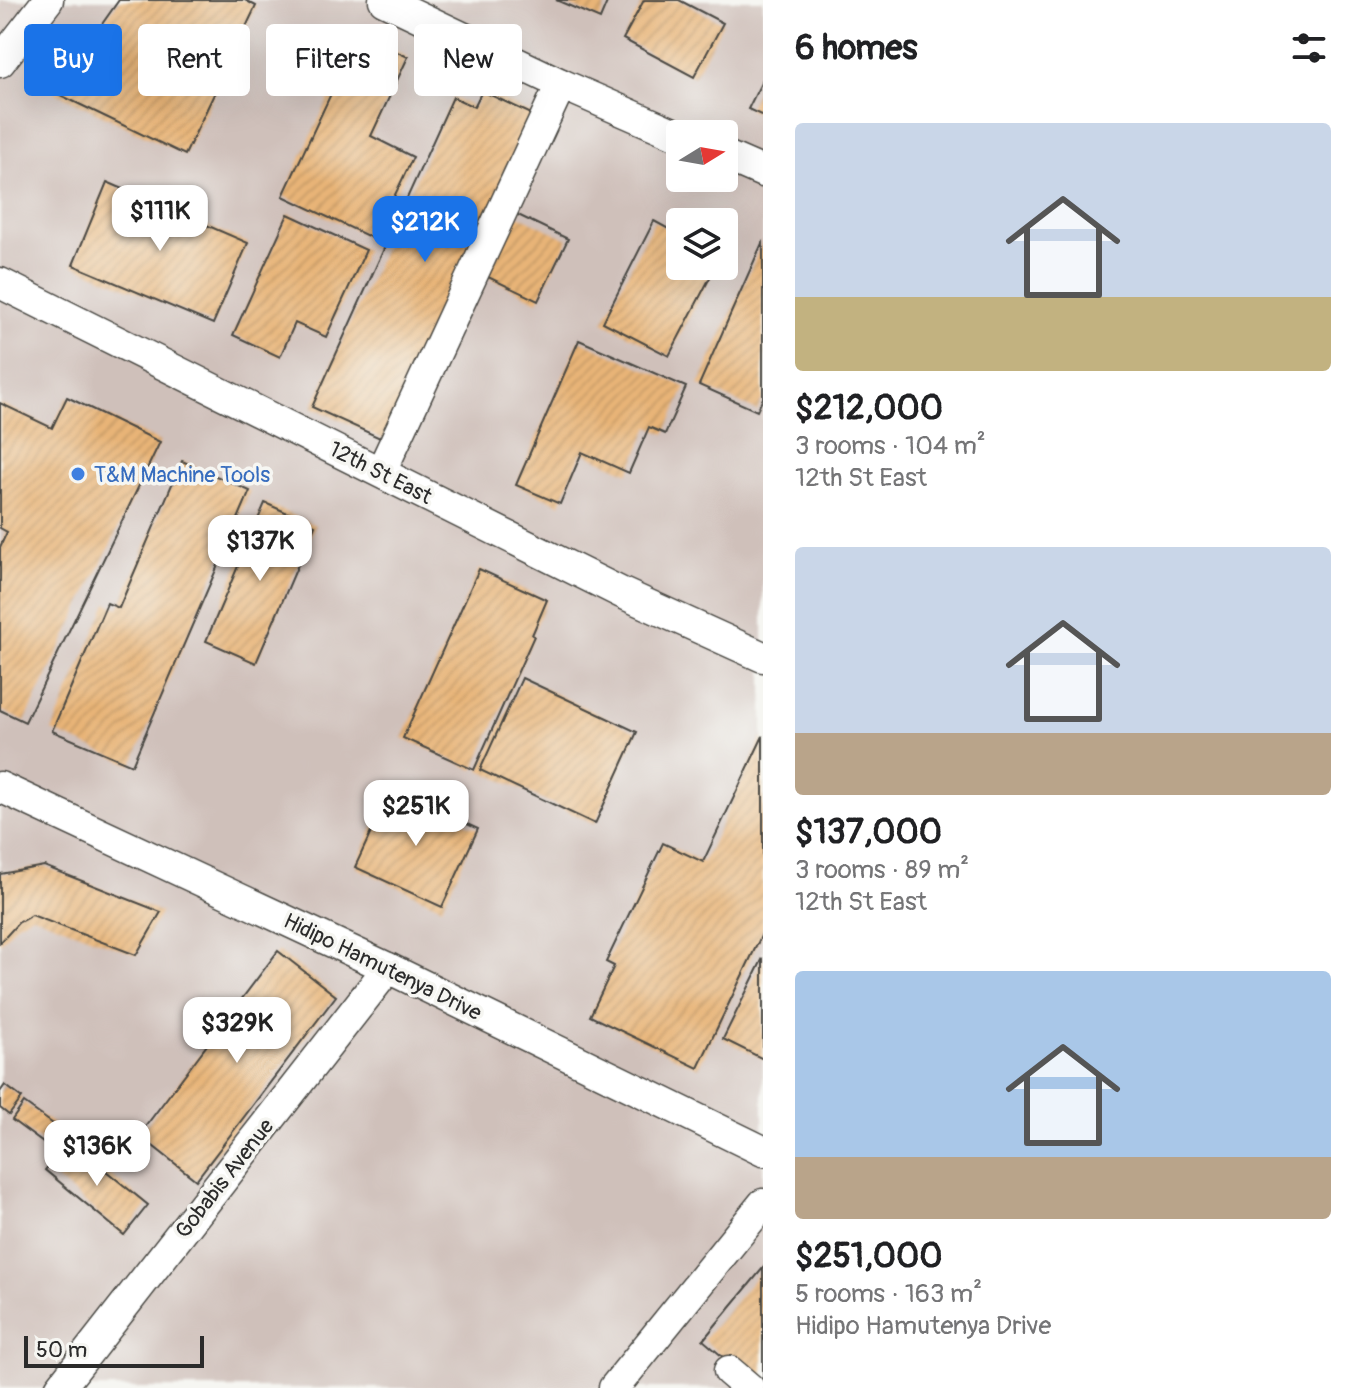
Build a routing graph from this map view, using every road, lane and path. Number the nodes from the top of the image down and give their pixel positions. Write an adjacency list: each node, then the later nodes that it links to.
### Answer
1 (48, 0): 3 (street)
2 (384, 0): 4 (street)
3 (0, 62)
4 (561, 84): 5 (street); 9 (street)
5 (666, 130)
6 (738, 161): 7 (street)
7 (763, 172)
8 (0, 283): 9 (street, 12th St East)
9 (381, 472): 10 (street, 12th St East)
10 (763, 657)
11 (0, 787): 12 (street, Hidipo Hamutenya Drive)
12 (388, 968): 13 (street, Hidipo Hamutenya Drive); 15 (street, Gobabis Avenue)
13 (763, 1151)
14 (763, 1204): 16 (street)
15 (60, 1388)
16 (614, 1388)

